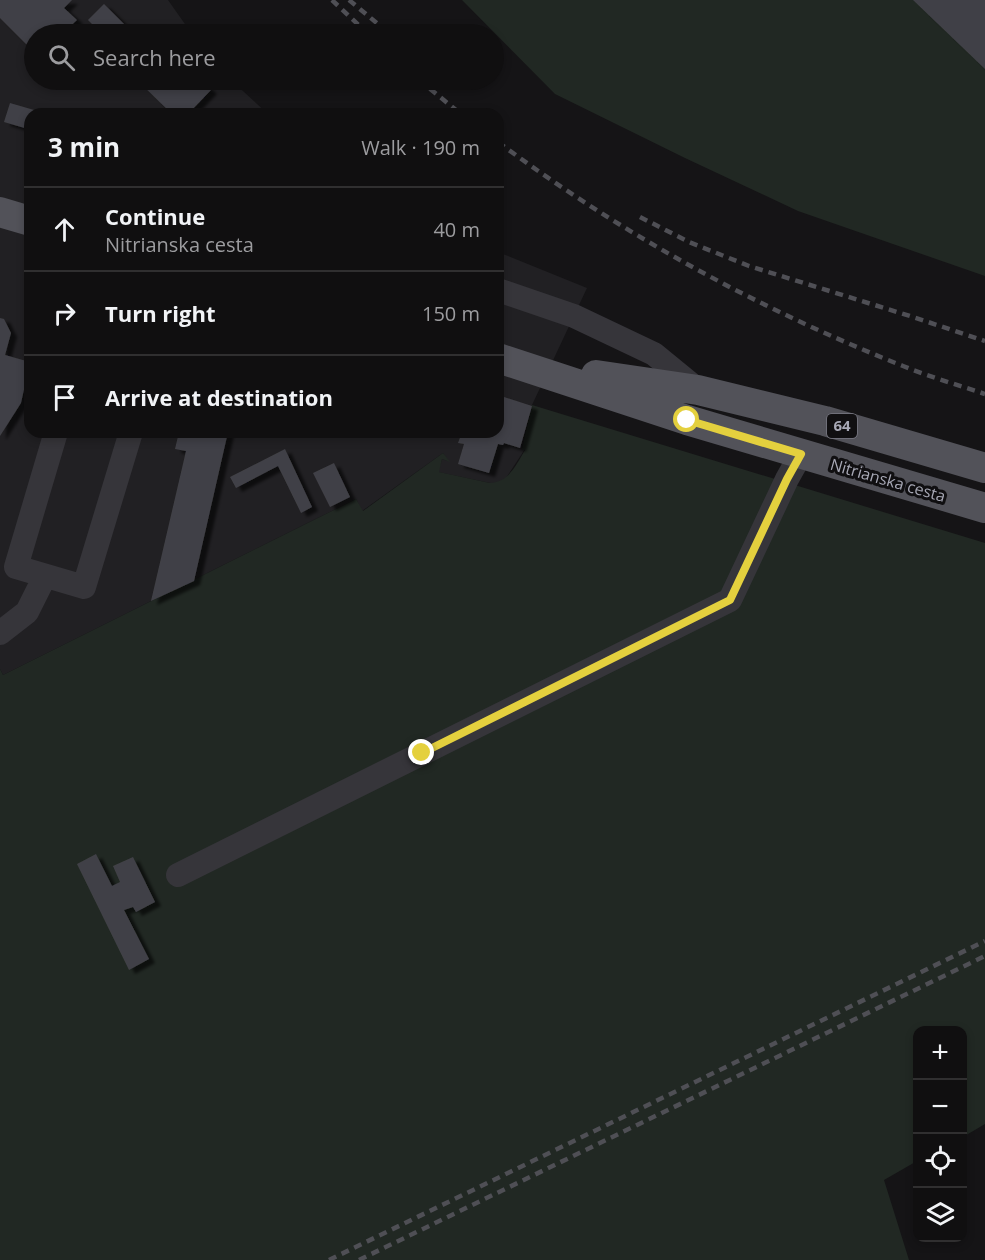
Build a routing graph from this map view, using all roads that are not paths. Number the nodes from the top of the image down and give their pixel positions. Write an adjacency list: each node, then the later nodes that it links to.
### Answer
1 (0, 212): 2 (main road)
2 (24, 219)
3 (504, 292): 5 (lane)
4 (507, 361): 5 (main road, Nitrianska cesta / 64); 8 (main road, Nitrianska cesta / 64)
5 (698, 390): 9 (main road, Nitrianska cesta / 64)
6 (54, 438): 11 (lane)
7 (128, 438): 11 (lane)
8 (801, 454): 10 (main road, Nitrianska cesta / 64); 13 (lane)
9 (985, 468)
10 (985, 508)
11 (45, 576): 12 (lane)
12 (0, 633)
13 (178, 875)

